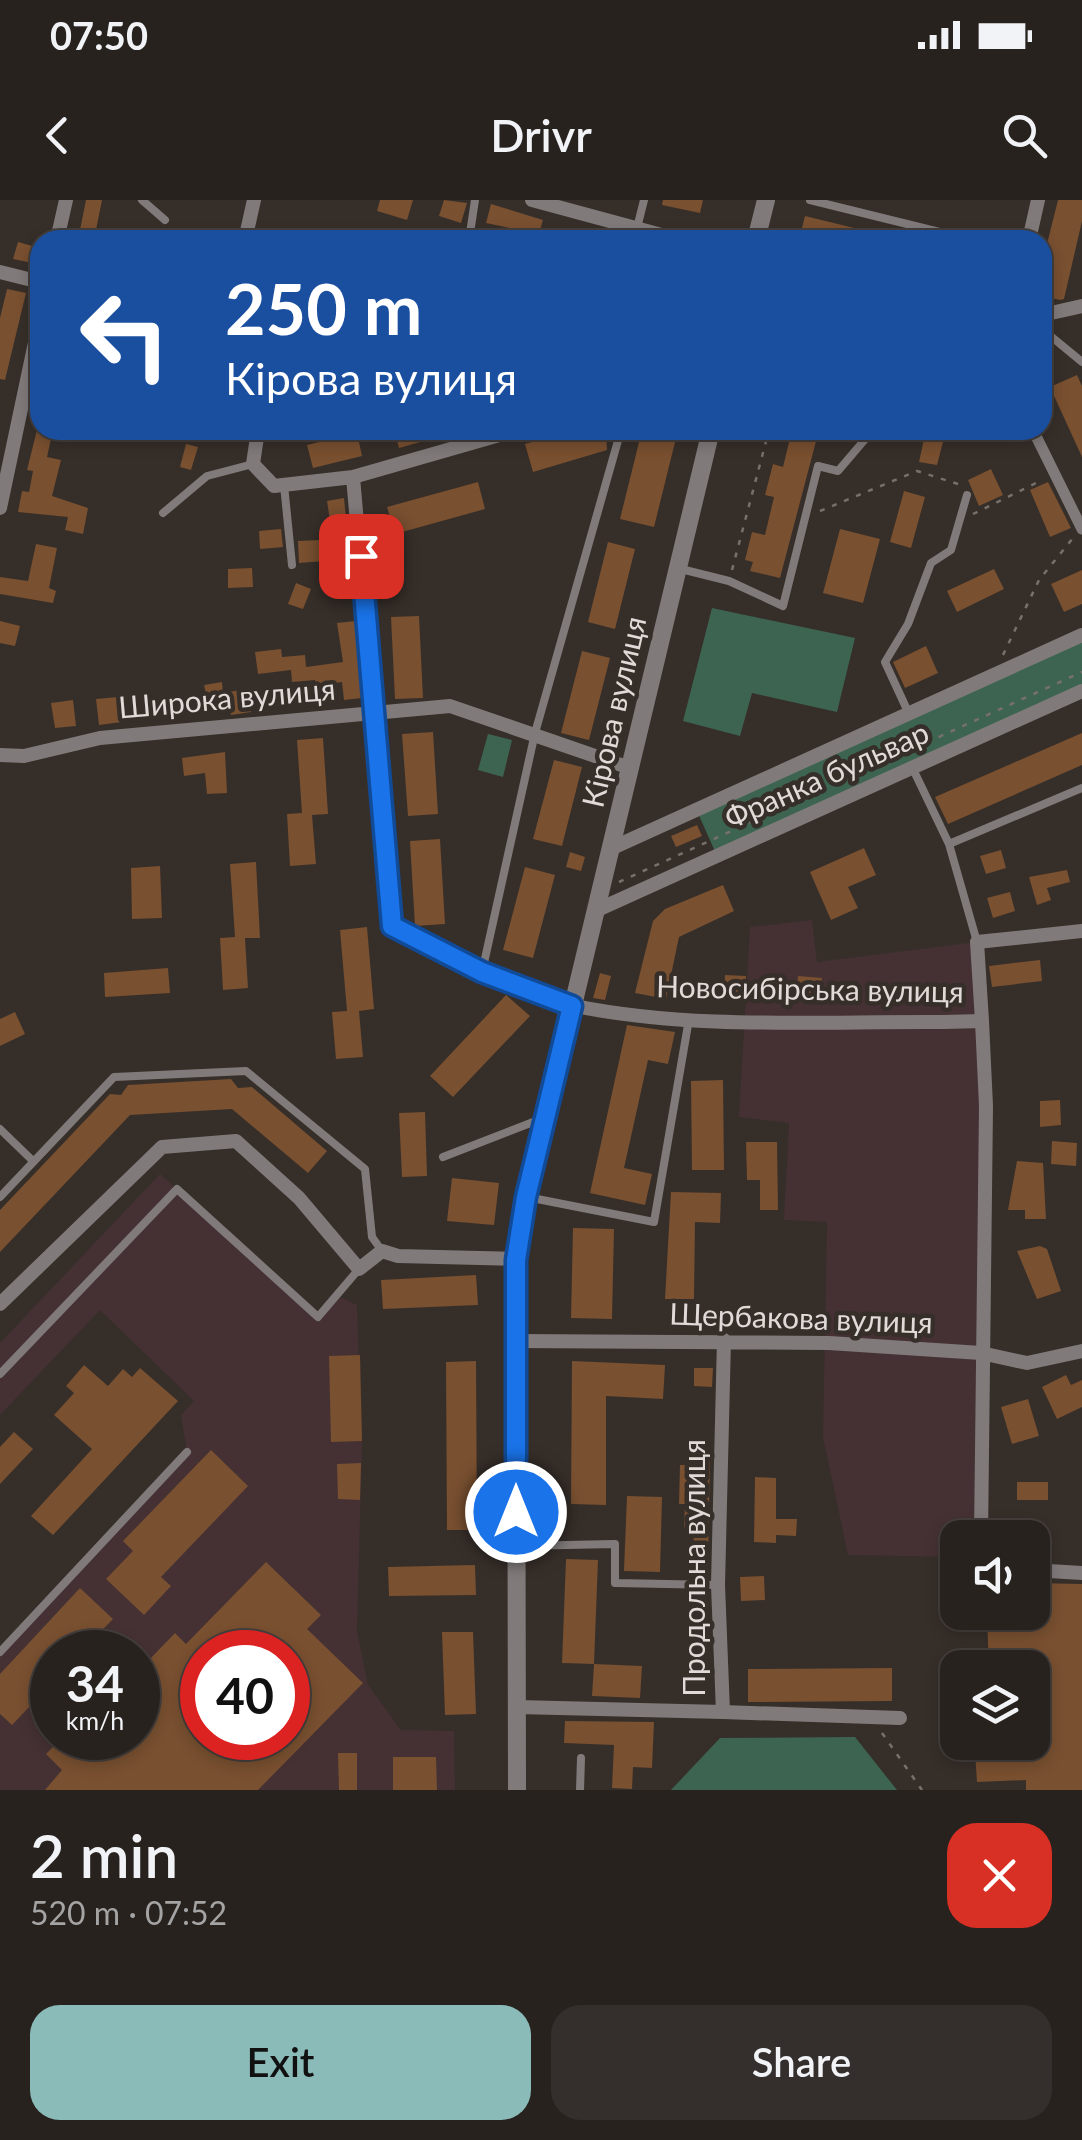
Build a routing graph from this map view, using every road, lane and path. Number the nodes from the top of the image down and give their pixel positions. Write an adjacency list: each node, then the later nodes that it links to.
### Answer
1 (66, 200): 12 (street)
2 (142, 200): 11 (lane)
3 (254, 200): 13 (street)
4 (476, 200): 14 (lane)
5 (532, 200): 15 (street)
6 (644, 200): 16 (lane)
7 (766, 200): 17 (street)
8 (810, 200): 10 (lane)
9 (1038, 200): 19 (street)
10 (847, 204): 18 (lane)
11 (165, 220)
12 (59, 230)
13 (247, 230)
14 (471, 230)
15 (624, 230)
16 (637, 230)
17 (758, 230)
18 (937, 230)
19 (1031, 230)
20 (0, 272): 21 (street)
21 (30, 280)
22 (1082, 306): 23 (street)
23 (1052, 314)
24 (1052, 338): 25 (lane)
25 (1079, 361): 27 (lane)
26 (30, 366): 40 (street)
27 (1082, 373)
28 (257, 440): 35 (street)
29 (454, 440): 37 (street)
30 (618, 440): 54 (lane)
31 (709, 440): 46 (street, Кірова вулиця)
32 (766, 440): 47 (path)
33 (864, 440): 42 (lane)
34 (1039, 440): 36 (street)
35 (253, 464): 38 (street); 41 (lane)
36 (1057, 473): 43 (path); 44 (street)
37 (353, 477): 38 (street); 52 (street)
38 (284, 484): 45 (lane)
39 (966, 495): 42 (path); 43 (lane)
40 (0, 508)
41 (164, 513)
42 (805, 517): 47 (lane)
43 (958, 525): 53 (lane)
44 (1082, 528): 50 (path)
45 (292, 565)
46 (678, 568): 47 (lane); 56 (street, Кірова вулиця)
47 (729, 581)
48 (1082, 635): 50 (street, Франка бульвар)
49 (1082, 672): 61 (path)
50 (993, 676): 53 (street, Франка бульвар)
51 (1082, 691): 57 (street, Франка бульвар)
52 (376, 712): 54 (street, Широка вулиця); 55 (street, Широка вулиця); 65 (street)
53 (908, 714): 60 (street, Франка бульвар)
54 (535, 733): 56 (street, Широка вулиця); 65 (lane)
55 (0, 754)
56 (630, 768): 60 (street, Кірова вулиця)
57 (912, 768): 59 (lane); 62 (street, Франка бульвар)
58 (1082, 788): 59 (lane)
59 (949, 844): 64 (lane)
60 (610, 849): 61 (street, Кірова вулиця)
61 (600, 890): 62 (street, Кірова вулиця)
62 (595, 911): 66 (street, Кірова вулиця)
63 (1082, 931): 64 (street, Новосибірська вулиця)
64 (977, 942): 68 (street, Новосибірська вулиця)
65 (482, 972): 66 (street)
66 (572, 1006): 67 (street, Новосибірська вулиця); 69 (street, Кірова вулиця)
67 (689, 1019): 68 (street, Новосибірська вулиця); 74 (lane)
68 (982, 1022): 82 (street)
69 (546, 1117): 71 (lane); 74 (street, Кірова вулиця)
70 (0, 1129): 72 (lane)
71 (442, 1156)
72 (33, 1161): 73 (lane); 75 (lane)
73 (0, 1197)
74 (526, 1197): 76 (street, Кірова вулиця)
75 (382, 1251): 76 (street); 77 (street)
76 (516, 1260): 80 (street, Кірова вулиця)
77 (359, 1269): 78 (street); 83 (lane)
78 (0, 1304)
79 (724, 1340): 80 (street, Щербакова вулиця); 82 (street, Щербакова вулиця); 89 (street, Продольна вулиця)
80 (514, 1341): 86 (street, Кірова вулиця)
81 (1082, 1352): 82 (street, Щербакова вулиця)
82 (981, 1353): 85 (street)
83 (0, 1374)
84 (187, 1452): 90 (lane)
85 (980, 1520)
86 (516, 1546): 89 (lane); 91 (street, Кірова вулиця)
87 (1050, 1571): 88 (street)
88 (1082, 1573)
89 (718, 1585): 92 (street, Продольна вулиця)
90 (0, 1652)
91 (517, 1707): 92 (street, Продольна вулиця); 96 (street, Кірова вулиця)
92 (723, 1712): 93 (street)
93 (876, 1718): 94 (street); 99 (path)
94 (900, 1718)
95 (581, 1758): 98 (lane)
96 (516, 1790): 97 (lane)
97 (528, 1790)
98 (580, 1790)
99 (922, 1790)

